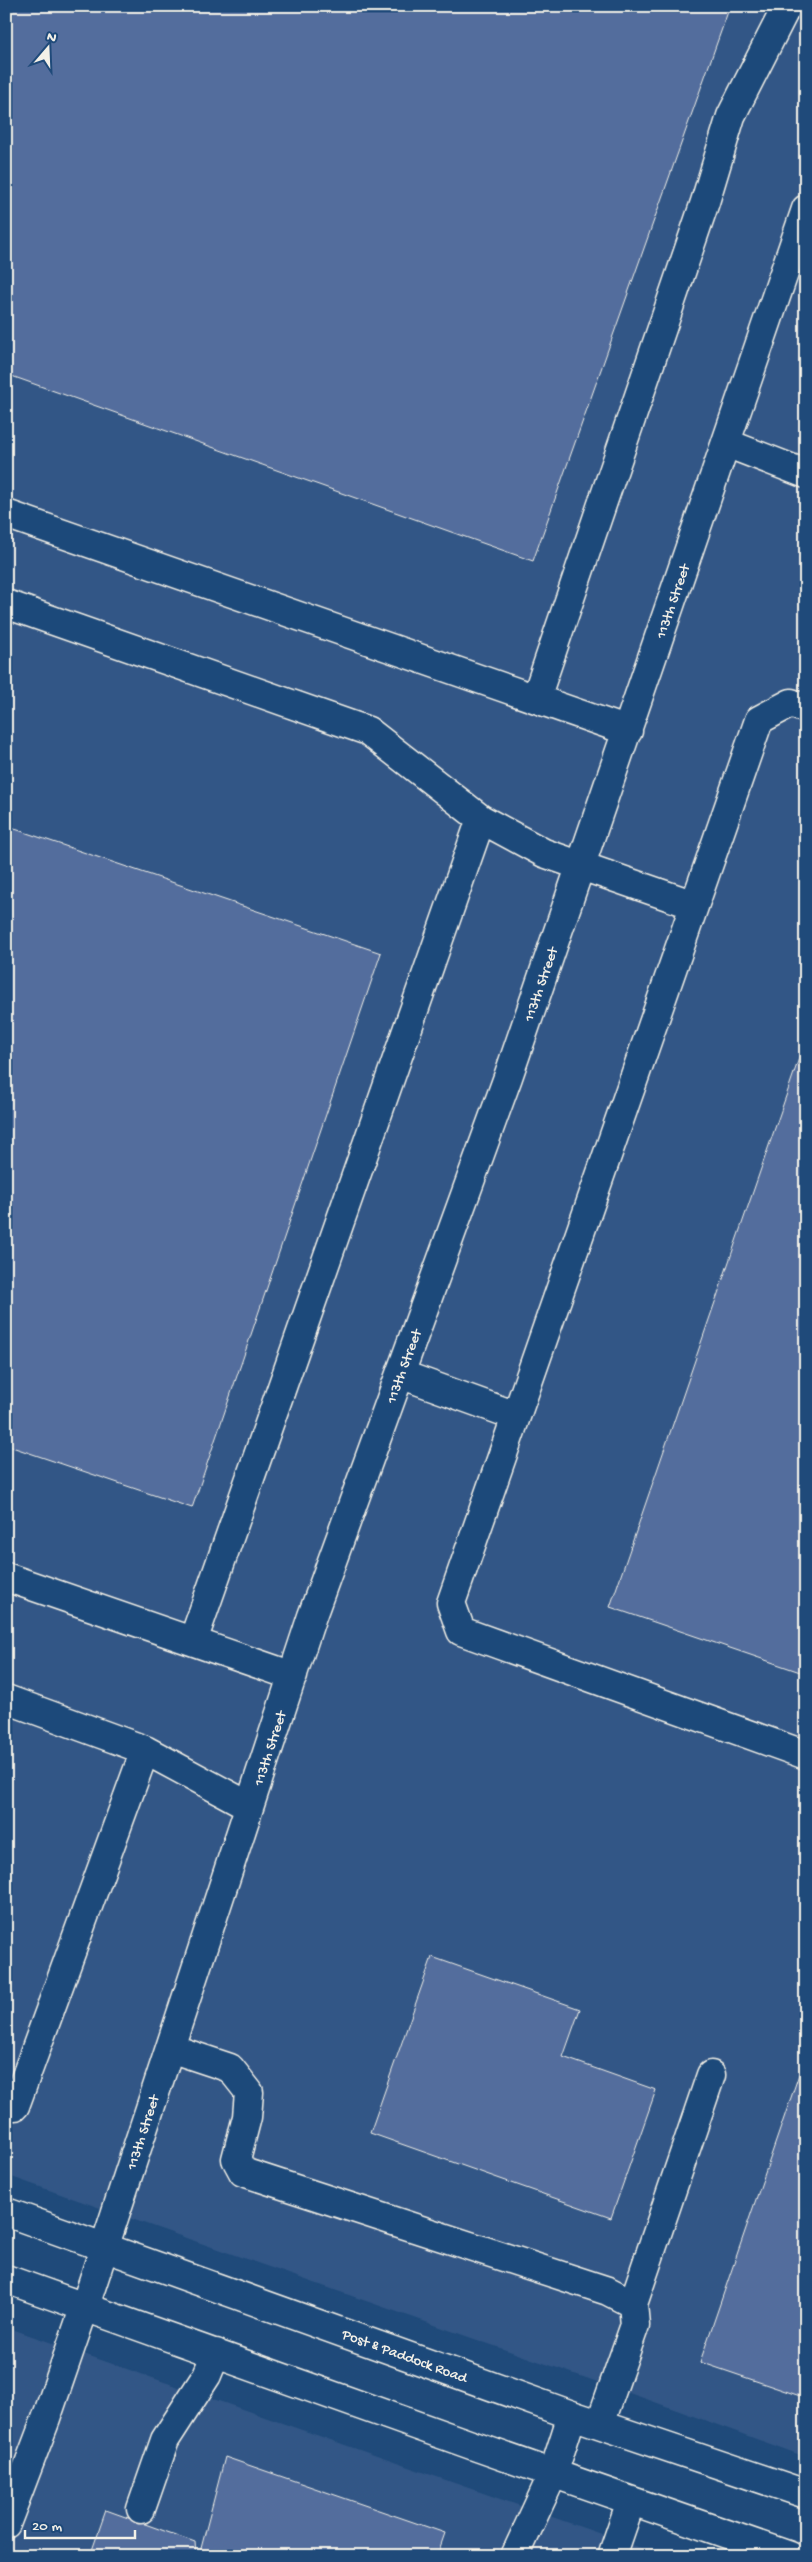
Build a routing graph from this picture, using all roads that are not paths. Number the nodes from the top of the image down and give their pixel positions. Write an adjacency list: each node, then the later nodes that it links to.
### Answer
1 (787, 6): 7 (street)
2 (806, 209): 3 (street, 113th Street)
3 (726, 443): 4 (street); 9 (street, 113th Street)
4 (806, 474)
5 (6, 514): 7 (street)
6 (6, 604): 10 (street)
7 (536, 698): 9 (street)
8 (806, 709): 12 (street)
9 (628, 731): 11 (street, 113th Street)
10 (481, 819): 11 (street); 16 (street)
11 (580, 866): 12 (street); 13 (street, 113th Street)
12 (694, 905): 14 (street)
13 (400, 1374): 14 (street); 17 (street, 113th Street)
14 (516, 1416): 20 (street)
15 (6, 1577): 16 (street)
16 (193, 1641): 17 (street)
17 (293, 1676): 21 (street, 113th Street)
18 (6, 1699): 19 (street)
19 (145, 1750): 21 (street); 24 (street)
20 (806, 1754)
21 (249, 1806): 22 (street, 113th Street)
22 (170, 2048): 26 (street, 113th Street); 28 (street)
23 (711, 2075): 28 (street)
24 (6, 2106)
25 (6, 2212): 26 (street, Post & Paddock Road)
26 (104, 2246): 29 (street, 113th Street); 31 (street, Post & Paddock Road)
27 (6, 2279): 29 (street)
28 (633, 2304): 32 (street)
29 (85, 2306): 30 (street); 37 (street, 113th Street)
30 (216, 2353): 33 (street); 36 (street)
31 (572, 2415): 32 (street, Post & Paddock Road); 33 (street)
32 (600, 2424): 34 (street, Post & Paddock Road)
33 (553, 2474): 35 (street); 38 (street)
34 (806, 2494)
35 (631, 2501): 39 (street); 40 (street)
36 (141, 2510)
37 (6, 2524)
38 (515, 2556)
39 (612, 2556)
40 (790, 2556)

